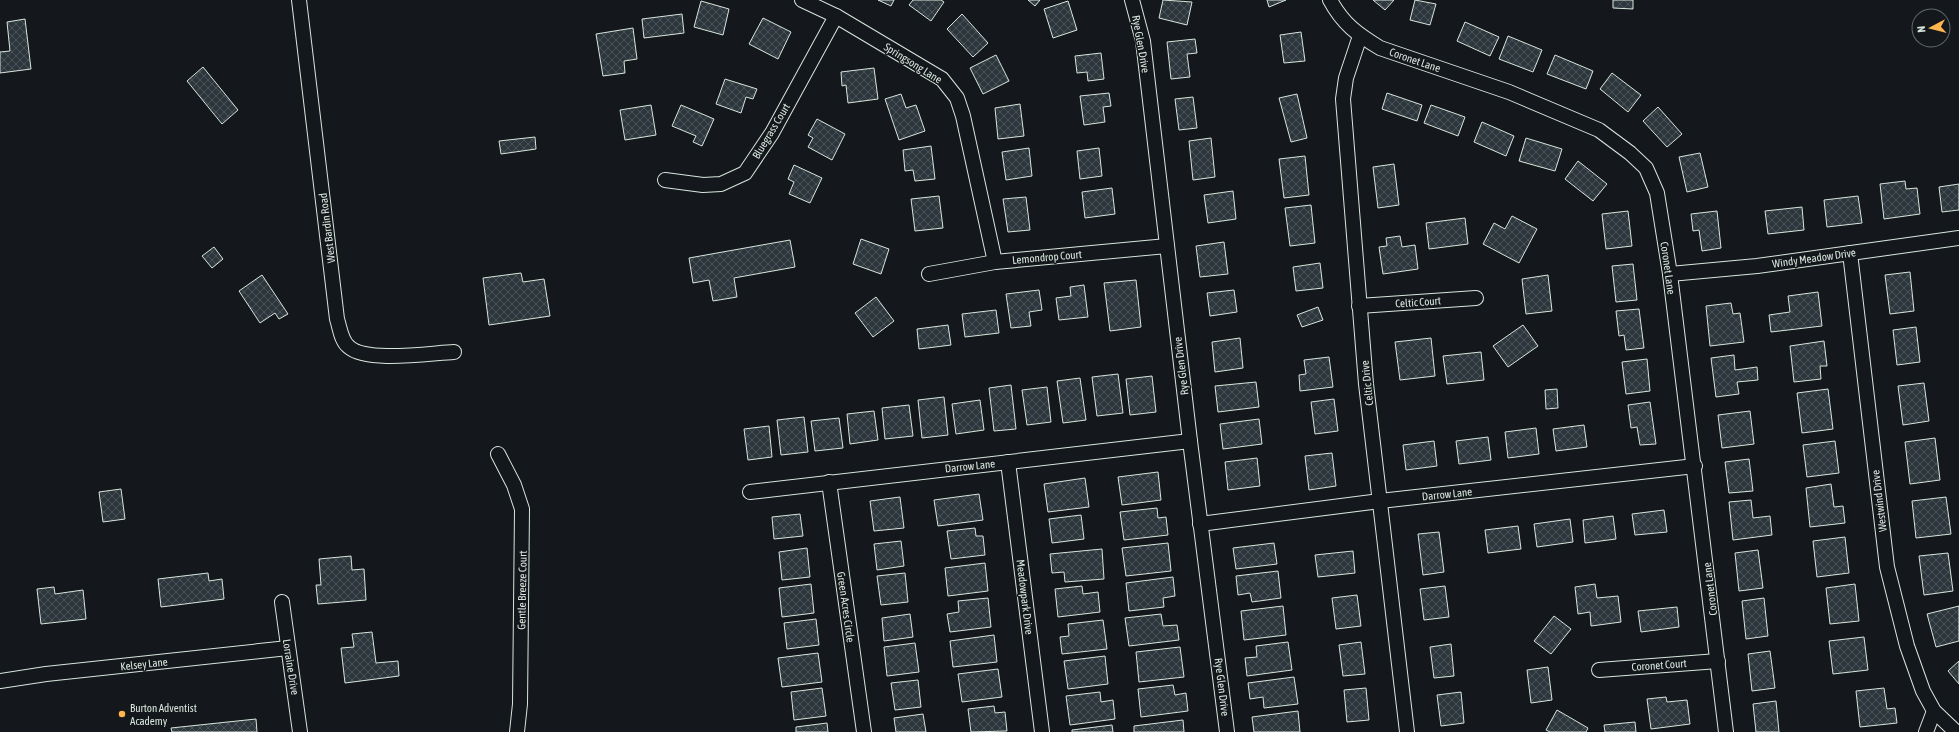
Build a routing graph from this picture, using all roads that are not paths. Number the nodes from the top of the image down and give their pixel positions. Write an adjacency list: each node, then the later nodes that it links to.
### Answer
1 (299, 0): 16 (street, West Bardin Road)
2 (802, 0): 5 (street, Springsong Lane)
3 (1132, 0): 9 (street, Rye Glen Drive)
4 (1330, 0): 6 (street, Coronet Lane)
5 (836, 16): 7 (street, Bluegrass Court); 11 (street, Springsong Lane)
6 (1360, 36): 13 (street, Coronet Lane); 15 (street, Celtic Drive)
7 (665, 180)
8 (1959, 238): 10 (street, Windy Meadow Drive)
9 (1167, 246): 11 (street, Lemondrop Court); 17 (street, Rye Glen Drive)
10 (1850, 253): 13 (street, Windy Meadow Drive); 30 (street, Westwind Drive)
11 (995, 262): 12 (street, Lemondrop Court)
12 (928, 274)
13 (1670, 274): 20 (street, Coronet Lane)
14 (1476, 298): 15 (street, Celtic Court)
15 (1360, 306): 23 (street, Celtic Drive)
16 (454, 352)
17 (1190, 441): 19 (street, Darrow Lane); 24 (street, Rye Glen Drive)
18 (498, 454): 32 (street, Gentle Breeze Court)
19 (1008, 462): 21 (street, Darrow Lane); 34 (street, Meadowpark Drive)
20 (1695, 466): 23 (street, Darrow Lane); 27 (street, Coronet Lane)
21 (829, 482): 22 (street, Darrow Lane); 33 (street, Green Acres Circle)
22 (750, 492)
23 (1380, 501): 24 (street, Darrow Lane); 36 (street, Celtic Drive)
24 (1200, 524): 35 (street, Rye Glen Drive)
25 (282, 602): 26 (street, Lorraine Drive)
26 (288, 648): 29 (street, Kelsey Lane); 31 (street, Lorraine Drive)
27 (1718, 661): 28 (street, Coronet Court); 37 (street, Coronet Lane)
28 (1599, 670)
29 (0, 681)
30 (1934, 712): 38 (street); 39 (street, Westwind Drive)
31 (300, 732)
32 (517, 732)
33 (864, 732)
34 (1042, 732)
35 (1227, 732)
36 (1407, 732)
37 (1726, 732)
38 (1926, 732)
39 (1956, 732)

